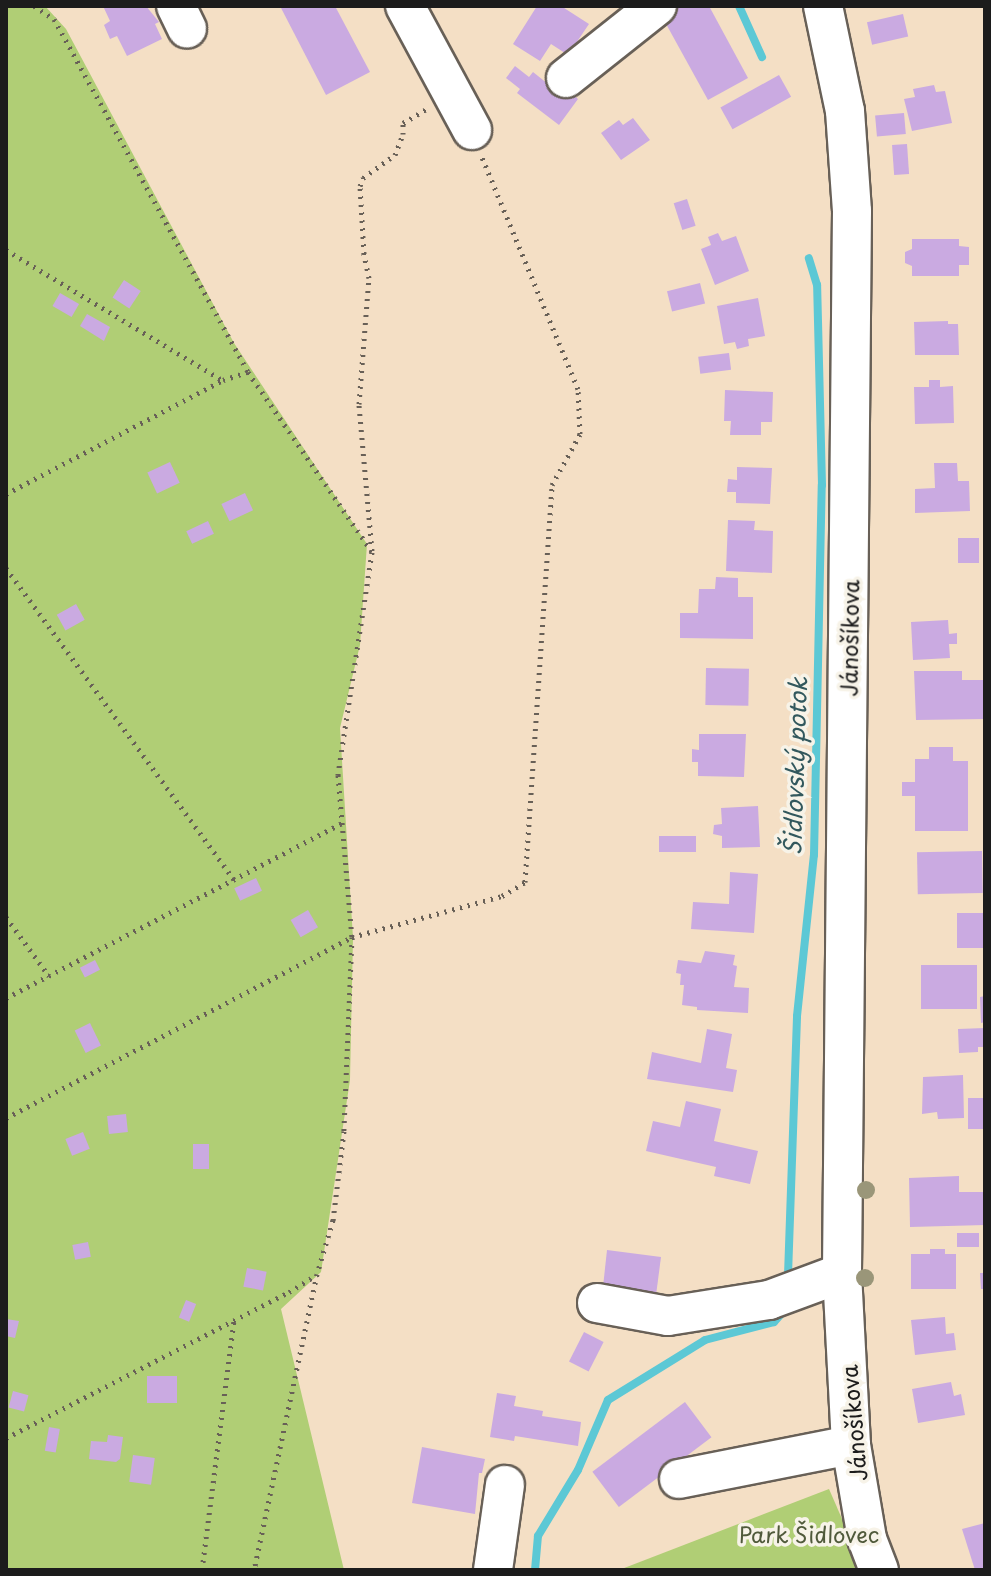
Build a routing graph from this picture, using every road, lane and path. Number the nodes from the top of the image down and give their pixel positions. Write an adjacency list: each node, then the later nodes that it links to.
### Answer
1 (34, 6): 9 (path)
2 (405, 6): 6 (street)
3 (657, 6): 5 (street)
4 (823, 6): 23 (street, Jánošíkova)
5 (566, 78)
6 (453, 94): 7 (street); 14 (path)
7 (472, 130): 19 (path)
8 (6, 250): 10 (path)
9 (248, 372): 10 (path); 14 (path)
10 (223, 380): 12 (path)
11 (6, 485): 12 (path)
12 (14, 490): 13 (path)
13 (6, 494)
14 (372, 552): 16 (path)
15 (6, 568): 17 (path)
16 (342, 823): 17 (path); 19 (path)
17 (234, 880): 20 (path)
18 (6, 917): 20 (path)
19 (352, 937): 22 (path); 24 (path)
20 (49, 976): 21 (path)
21 (6, 998)
22 (6, 1118)
23 (842, 1273): 25 (street); 28 (street, Jánošíkova)
24 (317, 1274): 26 (path); 32 (path)
25 (597, 1303)
26 (234, 1319): 27 (path); 31 (path)
27 (6, 1438)
28 (851, 1445): 29 (street); 34 (street, Jánošíkova)
29 (679, 1479)
30 (505, 1485): 33 (street)
31 (202, 1570)
32 (254, 1570)
33 (493, 1570)
34 (879, 1570)

